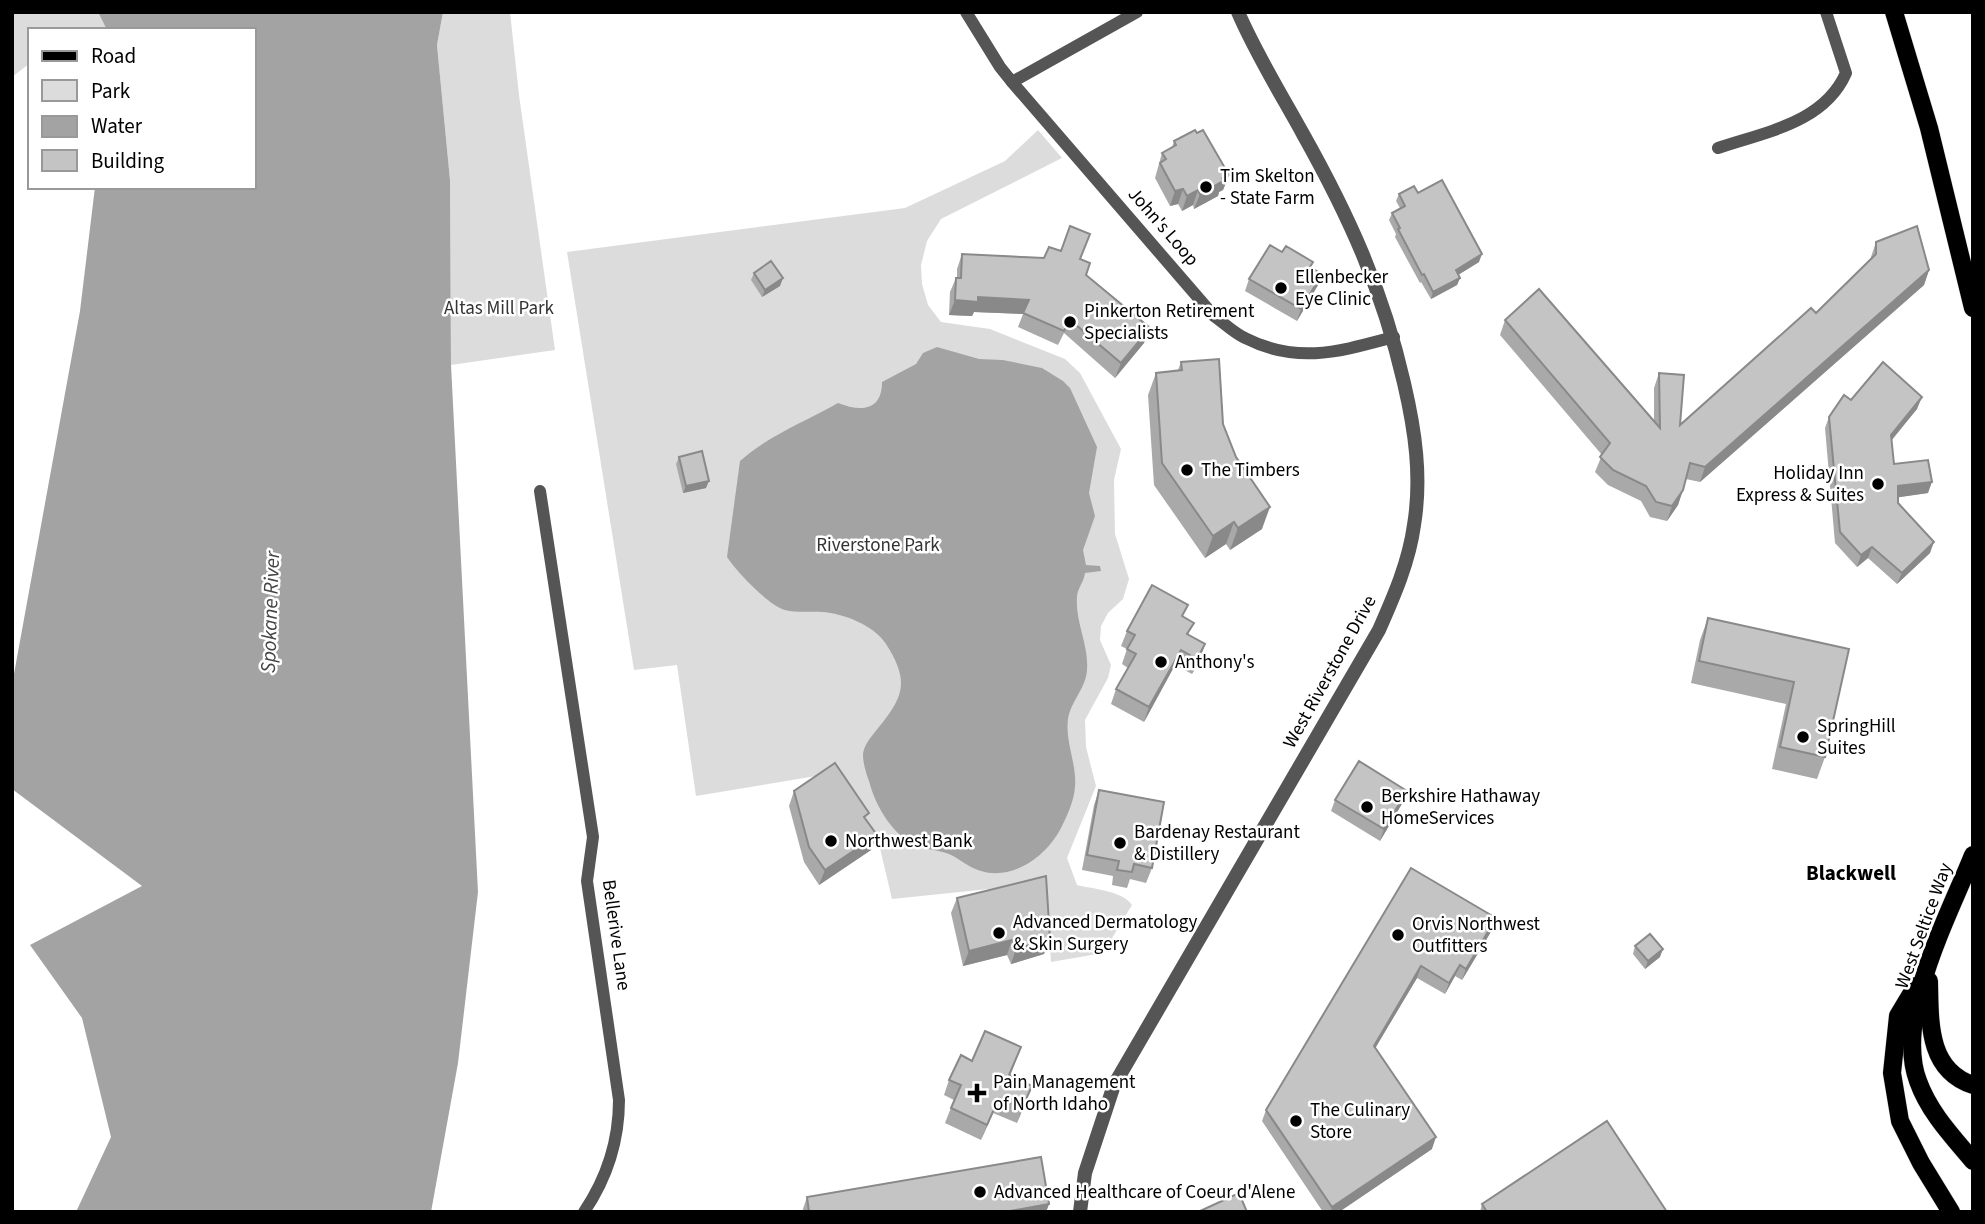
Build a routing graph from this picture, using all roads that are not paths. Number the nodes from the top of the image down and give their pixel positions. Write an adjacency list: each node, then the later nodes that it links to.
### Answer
1 (965, 12): 6 (street, John's Loop)
2 (1137, 12): 6 (street)
3 (1238, 12): 9 (street, West Riverstone Drive)
4 (1826, 12): 7 (street)
5 (1894, 12): 8 (main road)
6 (1012, 82): 9 (street, John's Loop)
7 (1717, 148)
8 (1973, 308)
9 (1394, 337): 16 (street, West Riverstone Drive)
10 (540, 491): 15 (street, Bellerive Lane)
11 (1973, 855): 12 (main road, West Seltice Way)
12 (1929, 965): 13 (main road); 14 (main road, West Seltice Way); 17 (main road)
13 (1973, 1085)
14 (1973, 1161)
15 (584, 1212)
16 (1080, 1212)
17 (1951, 1212)

